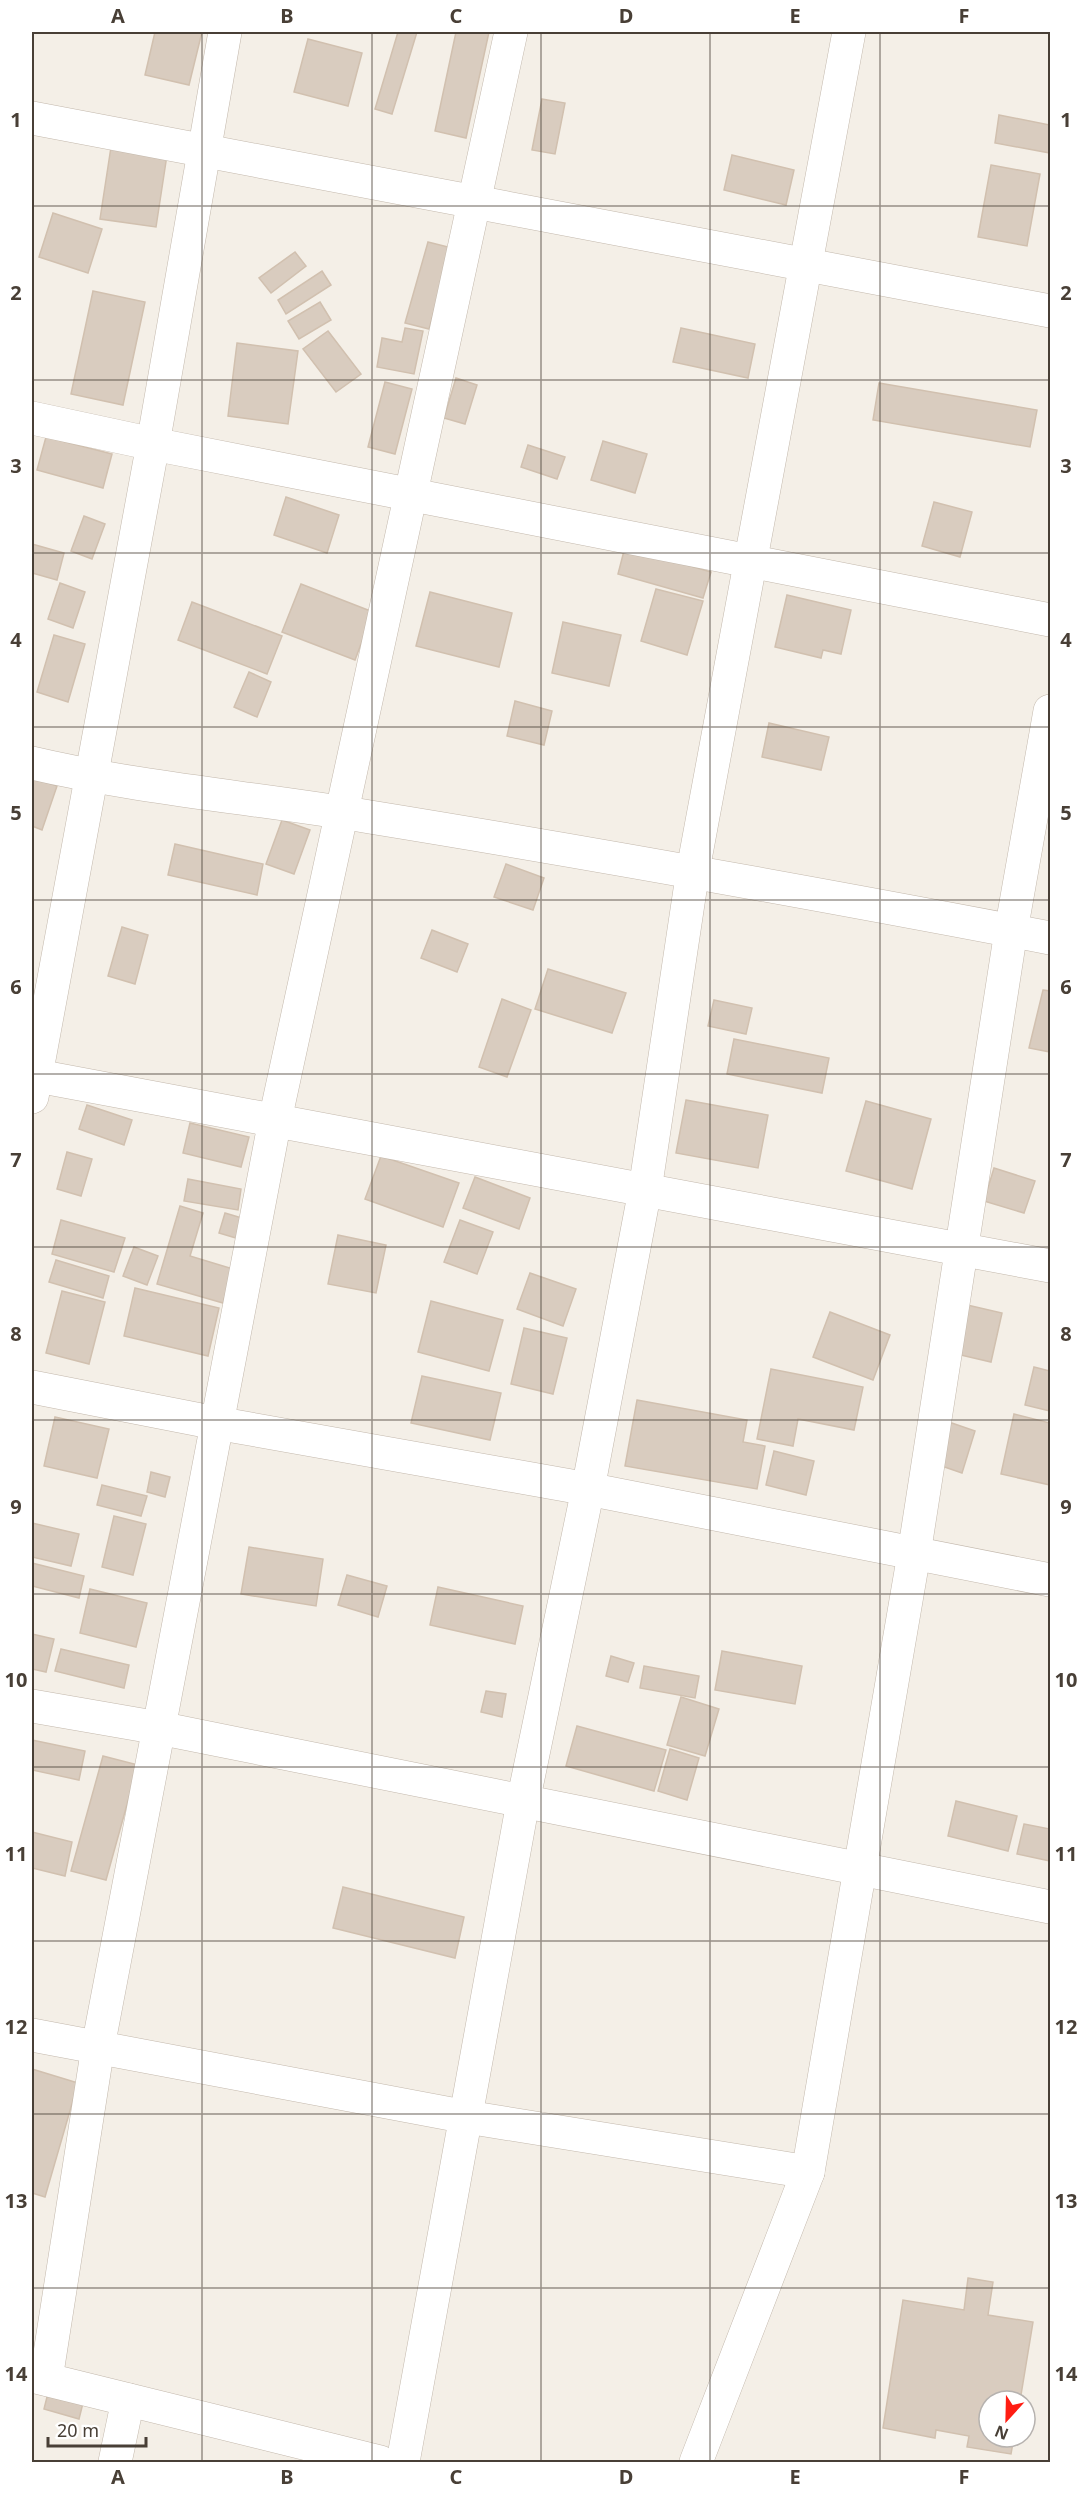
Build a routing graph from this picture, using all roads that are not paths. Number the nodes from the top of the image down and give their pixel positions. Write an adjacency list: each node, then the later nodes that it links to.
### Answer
1 (225, 32): 5 (street)
2 (511, 32): 6 (street)
3 (849, 32): 7 (street)
4 (32, 118): 5 (street)
5 (202, 150): 6 (street); 10 (street)
6 (475, 202): 7 (street); 11 (street)
7 (805, 265): 8 (street); 12 (street)
8 (1050, 311)
9 (32, 418): 10 (street)
10 (153, 444): 11 (street); 16 (street)
11 (410, 494): 12 (street); 17 (street)
12 (749, 562): 13 (street); 18 (street)
13 (1050, 620)
14 (1050, 711): 19 (street)
15 (32, 763): 16 (street)
16 (91, 777): 17 (street); 21 (street)
17 (342, 812): 18 (street); 22 (street)
18 (693, 870): 19 (street); 23 (street)
19 (1011, 931): 20 (street); 24 (street)
20 (1050, 938)
21 (33, 1082): 22 (street)
22 (275, 1120): 23 (street); 27 (street)
23 (645, 1190): 24 (street); 28 (street)
24 (962, 1249): 25 (street); 29 (street)
25 (1050, 1266)
26 (32, 1387): 27 (street)
27 (216, 1423): 28 (street); 32 (street)
28 (588, 1489): 29 (street); 33 (street)
29 (914, 1554): 30 (street); 34 (street)
30 (1050, 1580)
31 (32, 1706): 32 (street)
32 (159, 1728): 33 (street); 37 (street)
33 (523, 1802): 34 (street); 38 (street)
34 (858, 1870): 35 (street); 39 (street)
35 (1050, 1907)
36 (32, 2035): 37 (street)
37 (98, 2047): 38 (street); 40 (street)
38 (467, 2117): 39 (street); 44 (street)
39 (808, 2172): 45 (street)
40 (39, 2377): 41 (street)
41 (128, 2400): 42 (street); 43 (street)
42 (115, 2463)
43 (380, 2463)
44 (403, 2463)
45 (696, 2463)

